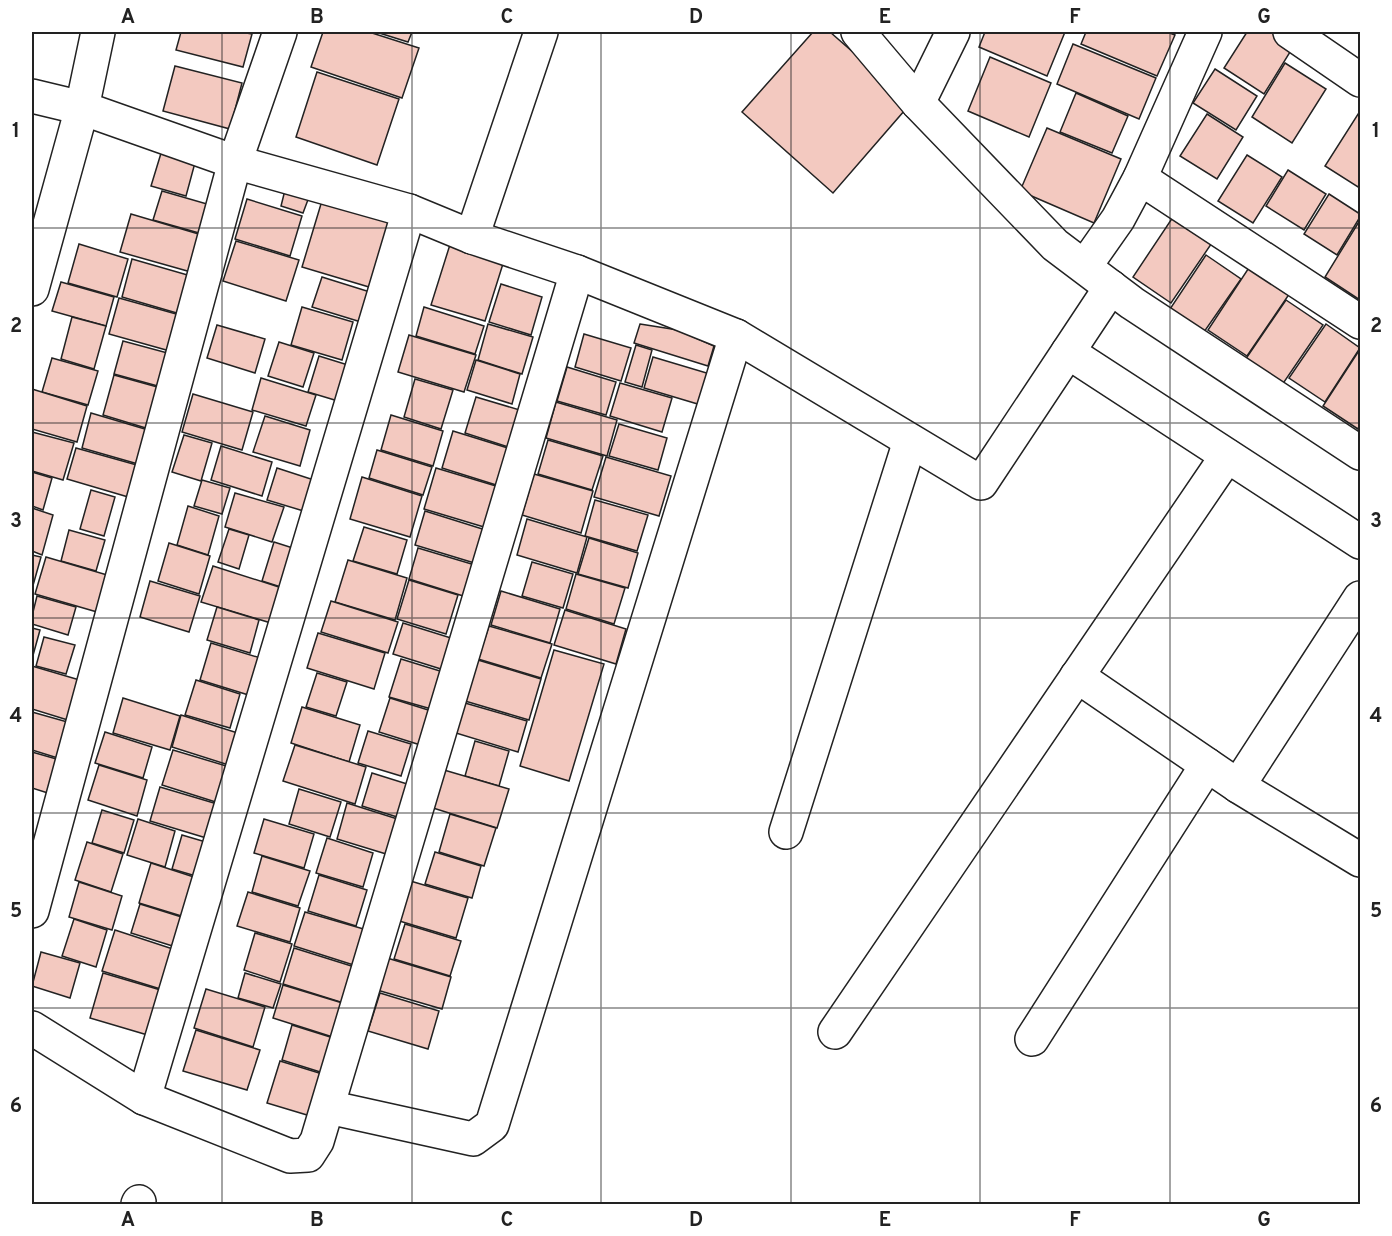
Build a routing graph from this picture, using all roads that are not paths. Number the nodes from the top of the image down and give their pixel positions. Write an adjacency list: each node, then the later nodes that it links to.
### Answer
1 (98, 32): 11 (street)
2 (280, 32): 12 (street)
3 (541, 32): 15 (street)
4 (858, 32): 10 (street)
5 (953, 32): 10 (street)
6 (1205, 32): 13 (street)
7 (1290, 32): 8 (street)
8 (1360, 80)
9 (32, 96): 11 (street)
10 (918, 103): 16 (street)
11 (81, 108): 12 (street); 19 (street)
12 (235, 162): 14 (street); 33 (street)
13 (1140, 178): 16 (street); 20 (street)
14 (409, 212): 15 (street); 37 (street)
15 (472, 237): 17 (street)
16 (1085, 266): 18 (street)
17 (577, 272): 21 (street); 38 (street)
18 (1111, 287): 22 (street); 24 (street)
19 (32, 289)
20 (1360, 322)
21 (736, 336): 23 (street); 38 (street)
22 (1068, 352): 23 (street); 25 (street)
23 (910, 441): 31 (street)
24 (1360, 453)
25 (1227, 456): 26 (street); 28 (street)
26 (1360, 542)
27 (1360, 598): 30 (street)
28 (1077, 676): 29 (street); 35 (street)
29 (1207, 765): 30 (street); 36 (street)
30 (1238, 786): 32 (street)
31 (786, 832)
32 (1360, 860)
33 (32, 911)
34 (32, 1028): 37 (street)
35 (835, 1032)
36 (1032, 1039)
37 (144, 1098): 38 (street)
38 (328, 1107)

